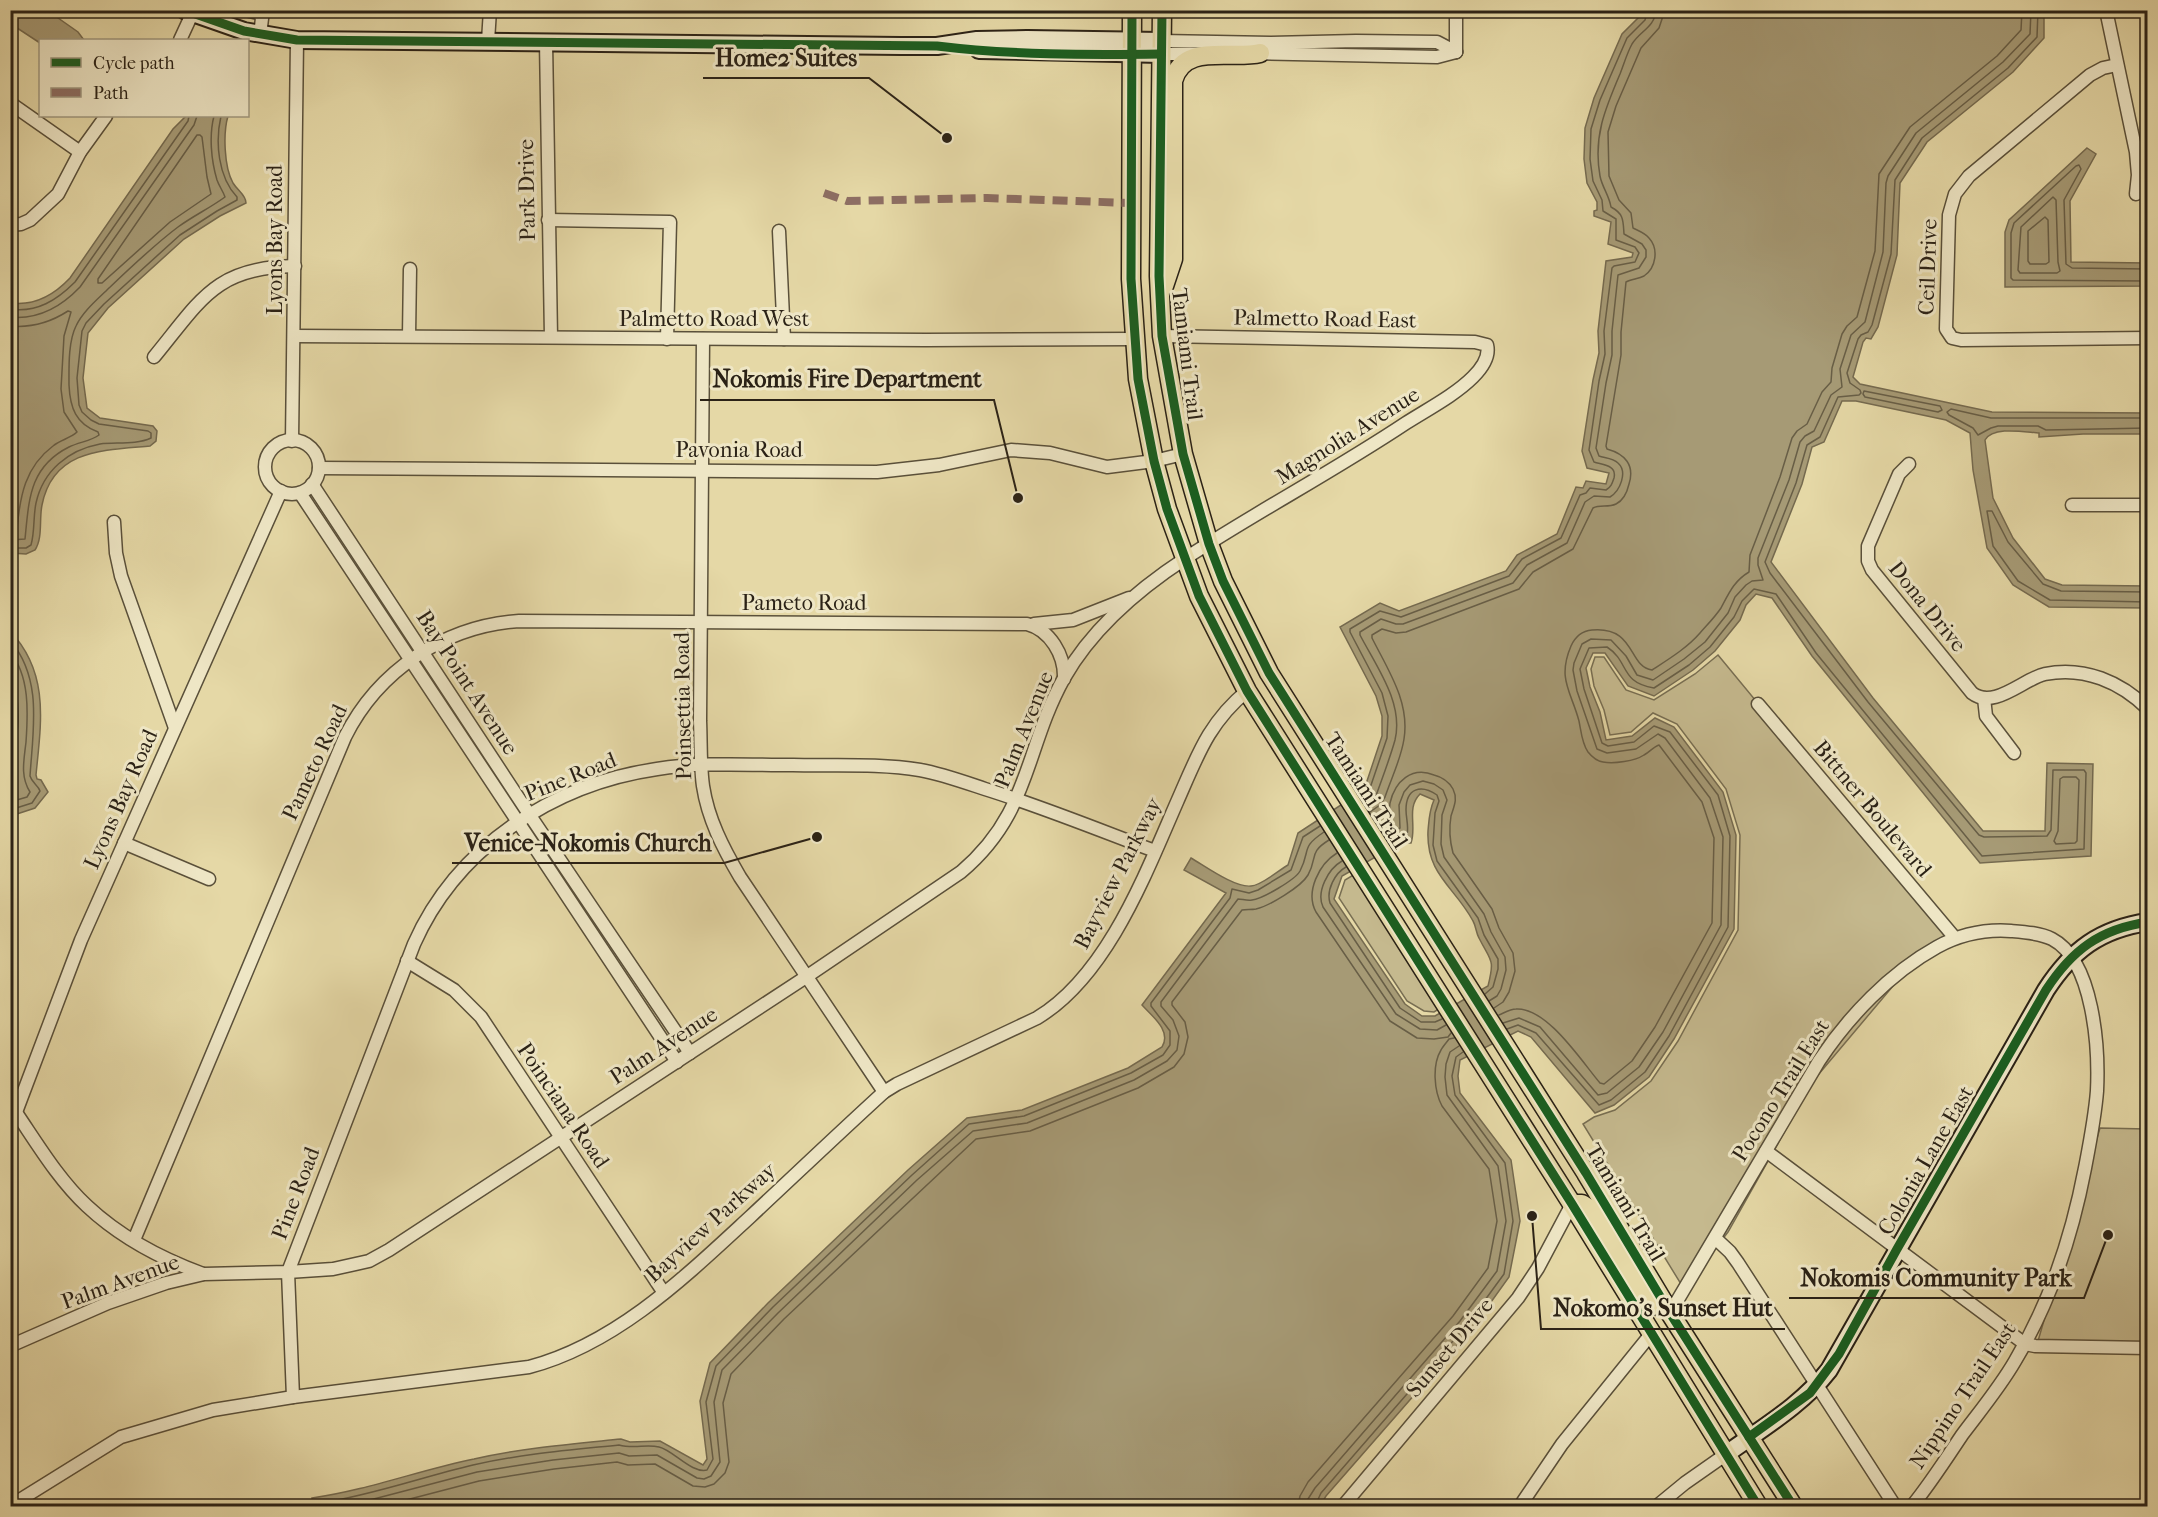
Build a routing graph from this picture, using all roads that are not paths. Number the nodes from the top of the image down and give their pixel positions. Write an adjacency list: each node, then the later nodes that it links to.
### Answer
1 (245, 10): 8 (street)
2 (490, 10): 12 (street)
3 (1132, 10): 14 (main road, Tamiami Trail)
4 (1162, 10): 15 (main road, Tamiami Trail)
5 (1456, 10): 16 (street)
6 (2106, 10): 18 (street)
7 (188, 12): 9 (street); 10 (street)
8 (263, 12): 9 (street)
9 (260, 35): 11 (street)
10 (180, 39)
11 (297, 40): 12 (street); 26 (street, Lyons Bay Road)
12 (488, 41): 13 (street)
13 (546, 42): 14 (street); 23 (street, Park Drive)
14 (1132, 47): 15 (street); 37 (main road, Tamiami Trail)
15 (1161, 48): 16 (street); 17 (street); 28 (main road, Tamiami Trail)
16 (1456, 52): 17 (street)
17 (1260, 53): 28 (main road)
18 (2117, 65): 22 (street); 33 (street, Ceil Drive)
19 (10, 103): 21 (street)
20 (105, 117): 21 (street)
21 (80, 152): 24 (street)
22 (2136, 194)
23 (548, 220): 32 (street, Park Drive); 34 (street)
24 (10, 225)
25 (779, 231): 36 (street)
26 (295, 266): 29 (street, Lyons Bay Road); 39 (street)
27 (410, 269): 30 (street)
28 (1160, 299): 31 (main road, Tamiami Trail)
29 (294, 336): 30 (street, Palmetto Road West); 40 (street, Lyons Bay Road)
30 (409, 336): 32 (street, Palmetto Road West)
31 (1162, 336): 38 (street, Palmetto Road East); 41 (main road, Tamiami Trail)
32 (551, 337): 34 (street, Palmetto Road West)
33 (2148, 338)
34 (667, 339): 35 (street, Palmetto Road West)
35 (703, 339): 36 (street, Palmetto Road West); 45 (street, Poinsettia Road)
36 (784, 339): 37 (street, Palmetto Road West)
37 (1134, 339): 42 (main road, Tamiami Trail)
38 (1487, 345): 52 (street, Magnolia Avenue)
39 (154, 357)
40 (292, 441): 44 (street); 47 (street)
41 (1184, 454): 42 (street, Pavonia Road); 52 (main road, Tamiami Trail)
42 (1154, 461): 45 (street, Pavonia Road); 53 (main road, Tamiami Trail)
43 (1909, 464): 61 (street, Dona Drive)
44 (319, 468): 45 (street, Pavonia Road); 46 (street)
45 (702, 470): 55 (street, Poinsettia Road)
46 (312, 484): 48 (street); 57 (street, Bay Point Avenue)
47 (281, 491): 48 (street); 64 (street, Lyons Bay Road)
48 (300, 493): 58 (street, Bay Point Avenue)
49 (2072, 505): 50 (street)
50 (2148, 505)
51 (114, 522): 64 (street)
52 (1209, 544): 53 (street, Magnolia Avenue); 67 (main road, Tamiami Trail)
53 (1184, 559): 54 (street, Palm Avenue); 60 (main road, Tamiami Trail)
54 (1136, 596): 56 (street, Pameto Road); 59 (street, Palm Avenue)
55 (702, 622): 56 (street, Pameto Road); 57 (street, Pameto Road); 66 (street, Poinsettia Road)
56 (1027, 624): 59 (street)
57 (423, 651): 58 (street, Pameto Road); 69 (street, Bay Point Avenue)
58 (410, 659): 70 (street, Bay Point Avenue); 88 (street, Pameto Road)
59 (1064, 680): 68 (street, Palm Avenue)
60 (1247, 691): 67 (main road); 72 (street, Bayview Parkway); 86 (main road, Tamiami Trail)
61 (1984, 698): 63 (street); 65 (street)
62 (1758, 704): 75 (street, Bittner Boulevard)
63 (2148, 709)
64 (175, 728): 71 (street, Lyons Bay Road)
65 (2014, 753)
66 (701, 765): 68 (street, Pine Road); 69 (street, Pine Road); 78 (street, Poinsettia Road)
67 (1347, 798): 93 (main road, Tamiami Trail)
68 (1018, 799): 72 (street, Pine Road); 78 (street, Palm Avenue)
69 (529, 814): 70 (street, Pine Road); 79 (street, Bay Point Avenue)
70 (518, 822): 77 (street, Pine Road); 80 (street, Bay Point Avenue)
71 (124, 843): 73 (street); 82 (street, Lyons Bay Road)
72 (1155, 851): 81 (street, Bayview Parkway)
73 (209, 879)
74 (2147, 920): 76 (street, Colonia Lane East)
75 (1955, 938): 76 (street, Pocono Trail East); 85 (street, Pocono Trail East)
76 (2071, 957): 89 (street, Colonia Lane East); 95 (street, Nippino Trail East)
77 (408, 961): 84 (street, Poinciana Road); 90 (street, Pine Road)
78 (806, 977): 79 (street, Palm Avenue); 81 (street, Poinsettia Road)
79 (690, 1053): 80 (street, Palm Avenue)
80 (677, 1062): 84 (street, Palm Avenue)
81 (884, 1092): 92 (street, Bayview Parkway)
82 (17, 1114): 83 (street, Lyons Bay Road); 88 (street)
83 (10, 1128)
84 (561, 1138): 90 (street, Palm Avenue); 92 (street, Poinciana Road)
85 (1766, 1151): 87 (street, Pocono Trail East); 89 (street)
86 (1572, 1204): 93 (main road); 94 (main road, Tamiami Trail); 103 (street, Sunset Drive)
87 (1715, 1238): 93 (street, Pocono Trail East); 98 (street)
88 (134, 1240): 91 (street)
89 (1897, 1249): 95 (street); 98 (street, Colonia Lane East)
90 (288, 1272): 91 (street, Palm Avenue); 99 (street, Pine Road)
91 (204, 1274): 96 (street, Palm Avenue)
92 (664, 1293): 99 (street, Bayview Parkway)
93 (1670, 1313): 100 (main road, Tamiami Trail)
94 (1651, 1334): 101 (main road, Tamiami Trail); 104 (street)
95 (2025, 1344): 97 (street); 109 (street, Nippino Trail East)
96 (10, 1346)
97 (2148, 1348)
98 (1817, 1386): 100 (street, Colonia Lane East); 108 (street)
99 (293, 1397): 102 (street, Bayview Parkway)
100 (1749, 1437): 101 (street, Colonia Lane East); 107 (main road, Tamiami Trail)
101 (1725, 1455): 105 (street); 106 (main road, Tamiami Trail)
102 (10, 1506)
103 (1343, 1506)
104 (1520, 1506)
105 (1657, 1506)
106 (1758, 1506)
107 (1793, 1506)
108 (1895, 1506)
109 (1912, 1506)

